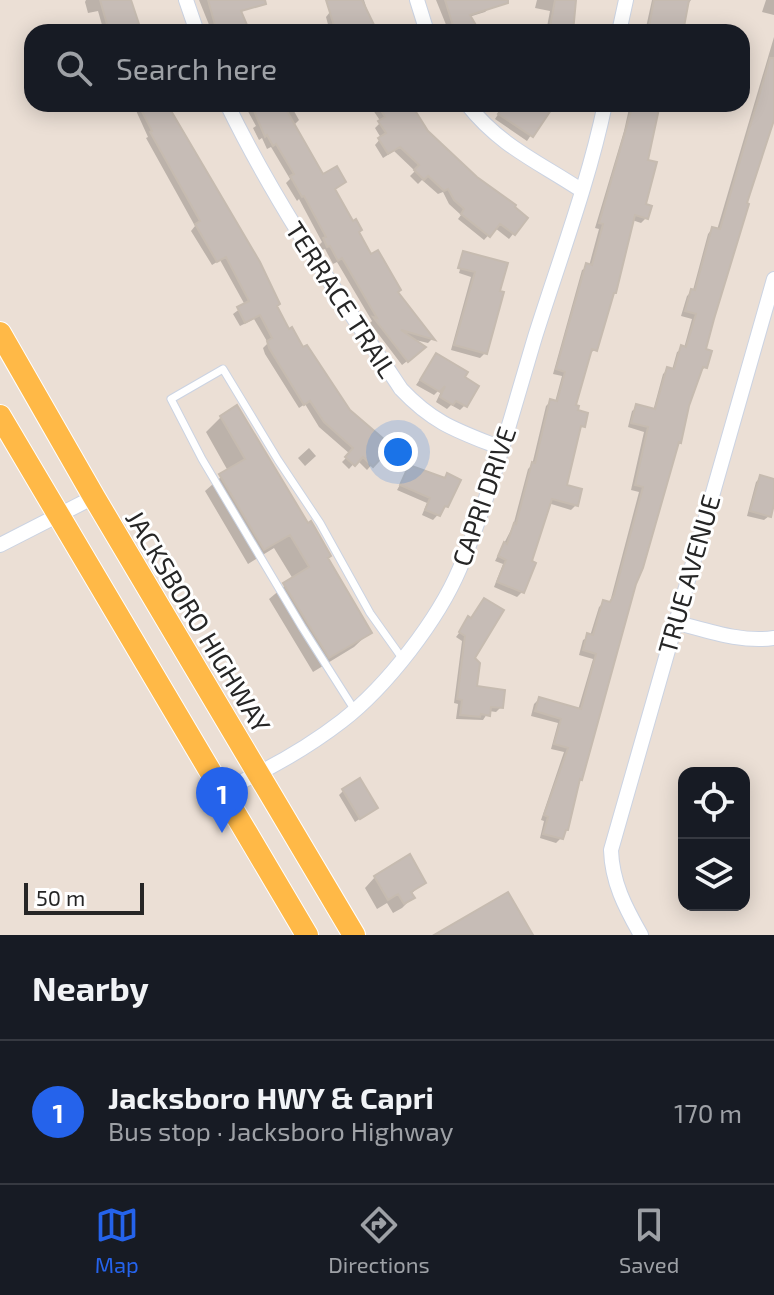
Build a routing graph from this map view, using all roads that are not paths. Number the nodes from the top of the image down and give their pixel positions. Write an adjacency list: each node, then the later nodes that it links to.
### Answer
1 (186, 0): 4 (street)
2 (417, 0): 5 (street)
3 (626, 0): 6 (street)
4 (194, 24)
5 (424, 24)
6 (621, 24)
7 (231, 112): 14 (street, TERRACE TRAIL)
8 (473, 112): 10 (street)
9 (603, 112): 10 (street, CAPRI DRIVE)
10 (581, 190): 14 (street, CAPRI DRIVE)
11 (774, 279): 18 (street, TRUE AVENUE)
12 (0, 333): 15 (main road, JACKSBORO HIGHWAY)
13 (0, 416): 16 (main road)
14 (501, 448): 20 (street, CAPRI DRIVE)
15 (94, 497): 16 (street); 22 (main road, JACKSBORO HIGHWAY)
16 (58, 514): 17 (street); 23 (main road)
17 (0, 545)
18 (674, 622): 19 (street); 26 (street, TRUE AVENUE)
19 (773, 640)
20 (402, 658): 21 (street, CAPRI DRIVE); 21 (lane)
21 (354, 709): 22 (street, CAPRI DRIVE)
22 (258, 774): 23 (street, CAPRI DRIVE); 25 (main road, JACKSBORO HIGHWAY)
23 (221, 791): 24 (main road)
24 (307, 935)
25 (354, 935)
26 (641, 935)

